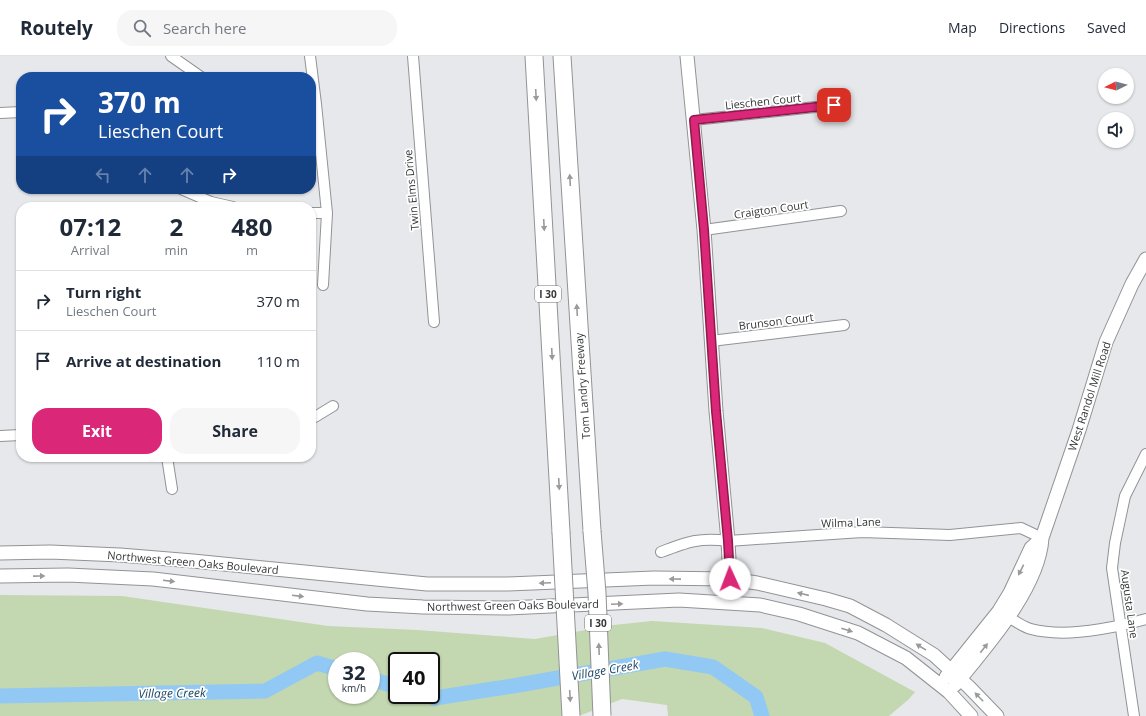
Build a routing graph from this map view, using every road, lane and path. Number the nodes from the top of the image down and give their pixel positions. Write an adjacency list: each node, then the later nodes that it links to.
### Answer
1 (171, 56): 7 (street)
2 (310, 56): 8 (street)
3 (412, 56): 22 (street, Twin Elms Drive)
4 (534, 56): 44 (highway, I 30, one-way to 44, bridge)
5 (562, 56): 45 (highway, Tom Landry Freeway / I 30, one-way to 5, bridge)
6 (687, 56): 12 (main road)
7 (194, 72)
8 (311, 72)
9 (834, 105): 12 (street, Lieschen Court)
10 (16, 112): 11 (street)
11 (0, 113)
12 (694, 120): 19 (main road)
13 (316, 121): 18 (street)
14 (193, 194): 15 (street)
15 (211, 202)
16 (841, 211): 19 (street, Craigton Court)
17 (316, 213): 18 (street)
18 (327, 213): 21 (street)
19 (704, 230): 24 (main road)
20 (1146, 259): 32 (main road, West Randol Mill Road)
21 (323, 285)
22 (434, 322)
23 (844, 326): 24 (street, Brunson Court)
24 (711, 341): 33 (main road)
25 (333, 406): 26 (street)
26 (316, 416)
27 (16, 435): 28 (street)
28 (0, 436)
29 (1146, 454): 41 (street, Augusta Lane)
30 (168, 462): 31 (street)
31 (172, 489)
32 (1042, 538): 33 (street, Wilma Lane); 39 (main road, West Randol Mill Road); 42 (main road, West Randol Mill Road, one-way to 42)
33 (728, 541): 34 (street, Wilma Lane); 37 (main road)
34 (661, 552)
35 (0, 553): 37 (main road, Northwest Green Oaks Boulevard, one-way to 35)
36 (0, 576): 38 (main road, Northwest Green Oaks Boulevard, one-way to 38)
37 (730, 579): 38 (main road); 42 (main road, Northwest Green Oaks Boulevard, one-way to 37)
38 (728, 602): 43 (main road, Northwest Green Oaks Boulevard, one-way to 43)
39 (1009, 618): 41 (street); 42 (main road, West Randol Mill Road, one-way to 39)
40 (1146, 619): 41 (street)
41 (1120, 626): 48 (street, Augusta Lane)
42 (956, 675): 43 (main road, West Randol Mill Road); 47 (main road, Northwest Green Oaks Boulevard, one-way to 42)
43 (944, 689): 46 (main road, Northwest Green Oaks Boulevard)
44 (571, 716)
45 (602, 716)
46 (971, 716)
47 (997, 716)
48 (1134, 716)

